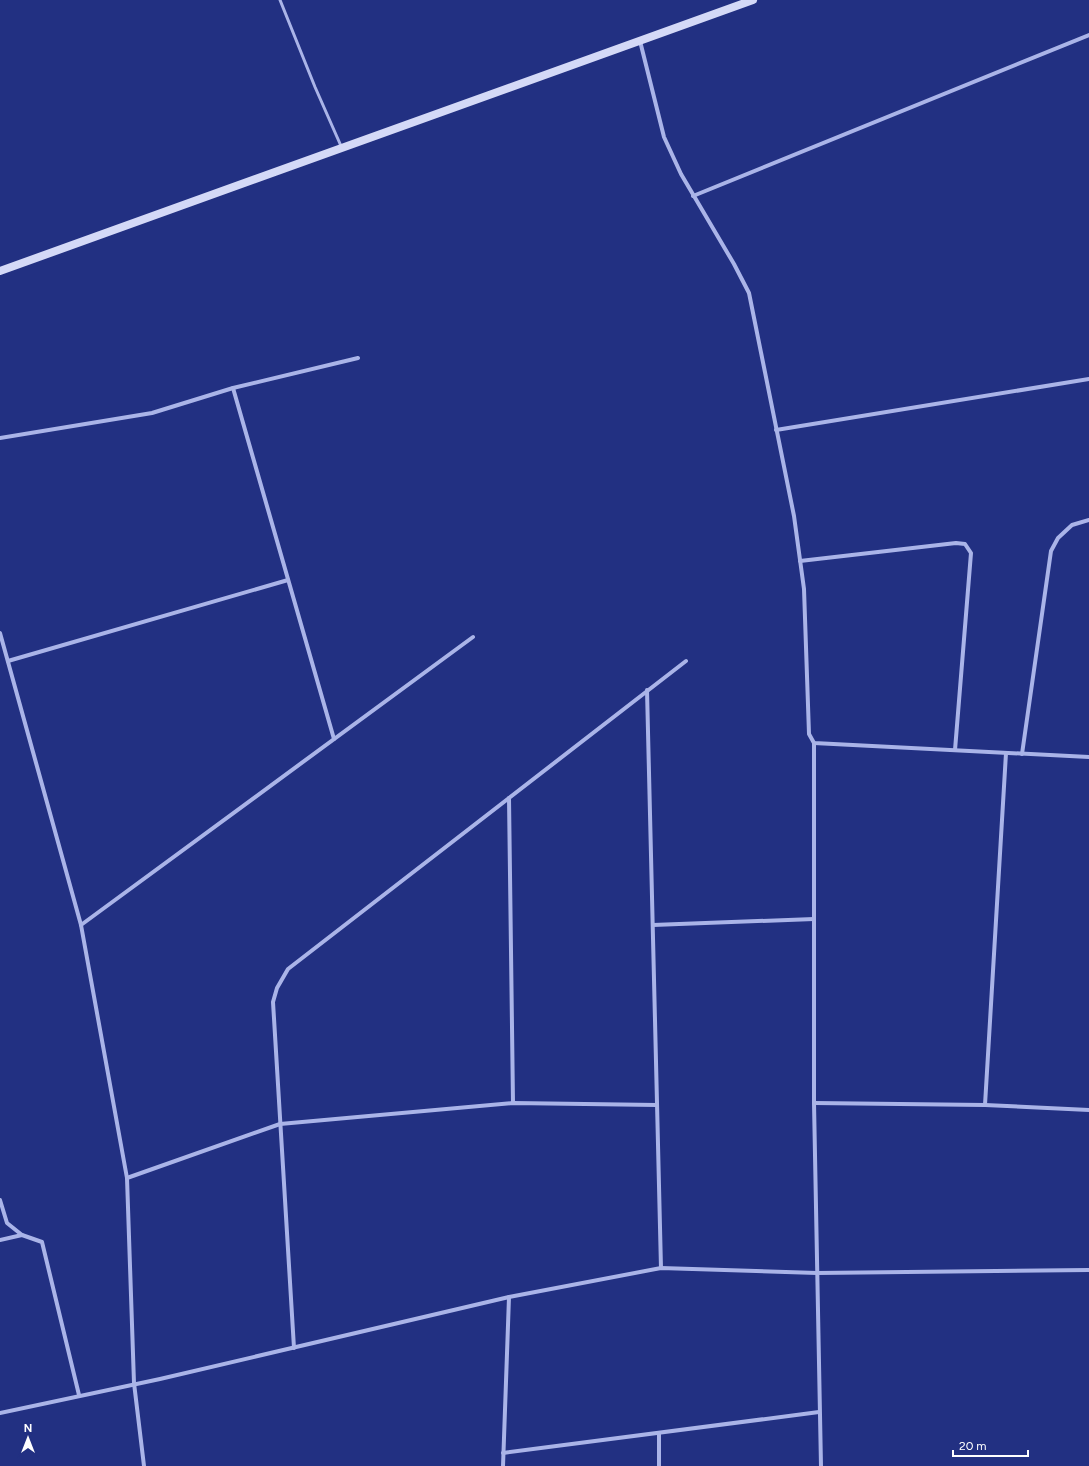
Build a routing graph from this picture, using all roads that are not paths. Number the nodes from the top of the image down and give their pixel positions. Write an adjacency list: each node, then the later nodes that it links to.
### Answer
1 (280, 0): 5 (lane)
2 (753, 0): 4 (main road)
3 (1089, 35): 6 (street)
4 (640, 41): 5 (main road); 6 (street)
5 (342, 148): 7 (main road)
6 (694, 196): 11 (street)
7 (0, 271)
8 (358, 358): 10 (street)
9 (1089, 379): 11 (street)
10 (233, 388): 12 (street); 15 (street)
11 (776, 430): 14 (street)
12 (0, 438)
13 (1089, 520): 25 (street)
14 (800, 561): 22 (street); 23 (street)
15 (288, 580): 18 (street); 21 (street)
16 (0, 633): 18 (street)
17 (473, 637): 21 (street)
18 (8, 661): 30 (street)
19 (686, 661): 20 (street)
20 (647, 690): 27 (street); 29 (street)
21 (334, 739): 30 (street)
22 (814, 743): 23 (street); 28 (street)
23 (955, 750): 24 (street)
24 (1006, 753): 25 (street); 34 (street)
25 (1022, 754): 26 (street)
26 (1089, 757)
27 (509, 798): 32 (street); 36 (street)
28 (814, 919): 29 (street); 31 (street)
29 (653, 925): 33 (street)
30 (81, 926): 37 (street)
31 (814, 1102): 34 (street); 43 (street)
32 (513, 1103): 33 (street); 36 (street)
33 (657, 1105): 41 (street)
34 (985, 1105): 35 (street)
35 (1089, 1110)
36 (280, 1124): 37 (street); 45 (street)
37 (127, 1178): 46 (street)
38 (0, 1200): 39 (street)
39 (22, 1235): 40 (street); 47 (street)
40 (0, 1240)
41 (661, 1268): 43 (street); 44 (street)
42 (1089, 1270): 43 (street)
43 (817, 1273): 48 (street)
44 (509, 1297): 45 (street); 51 (street)
45 (294, 1348): 46 (street)
46 (134, 1383): 47 (street); 52 (street)
47 (79, 1396): 49 (street)
48 (819, 1412): 50 (street); 55 (street)
49 (0, 1413)
50 (659, 1433): 51 (street); 54 (street)
51 (503, 1453): 53 (street)
52 (144, 1466)
53 (503, 1466)
54 (659, 1466)
55 (821, 1466)

